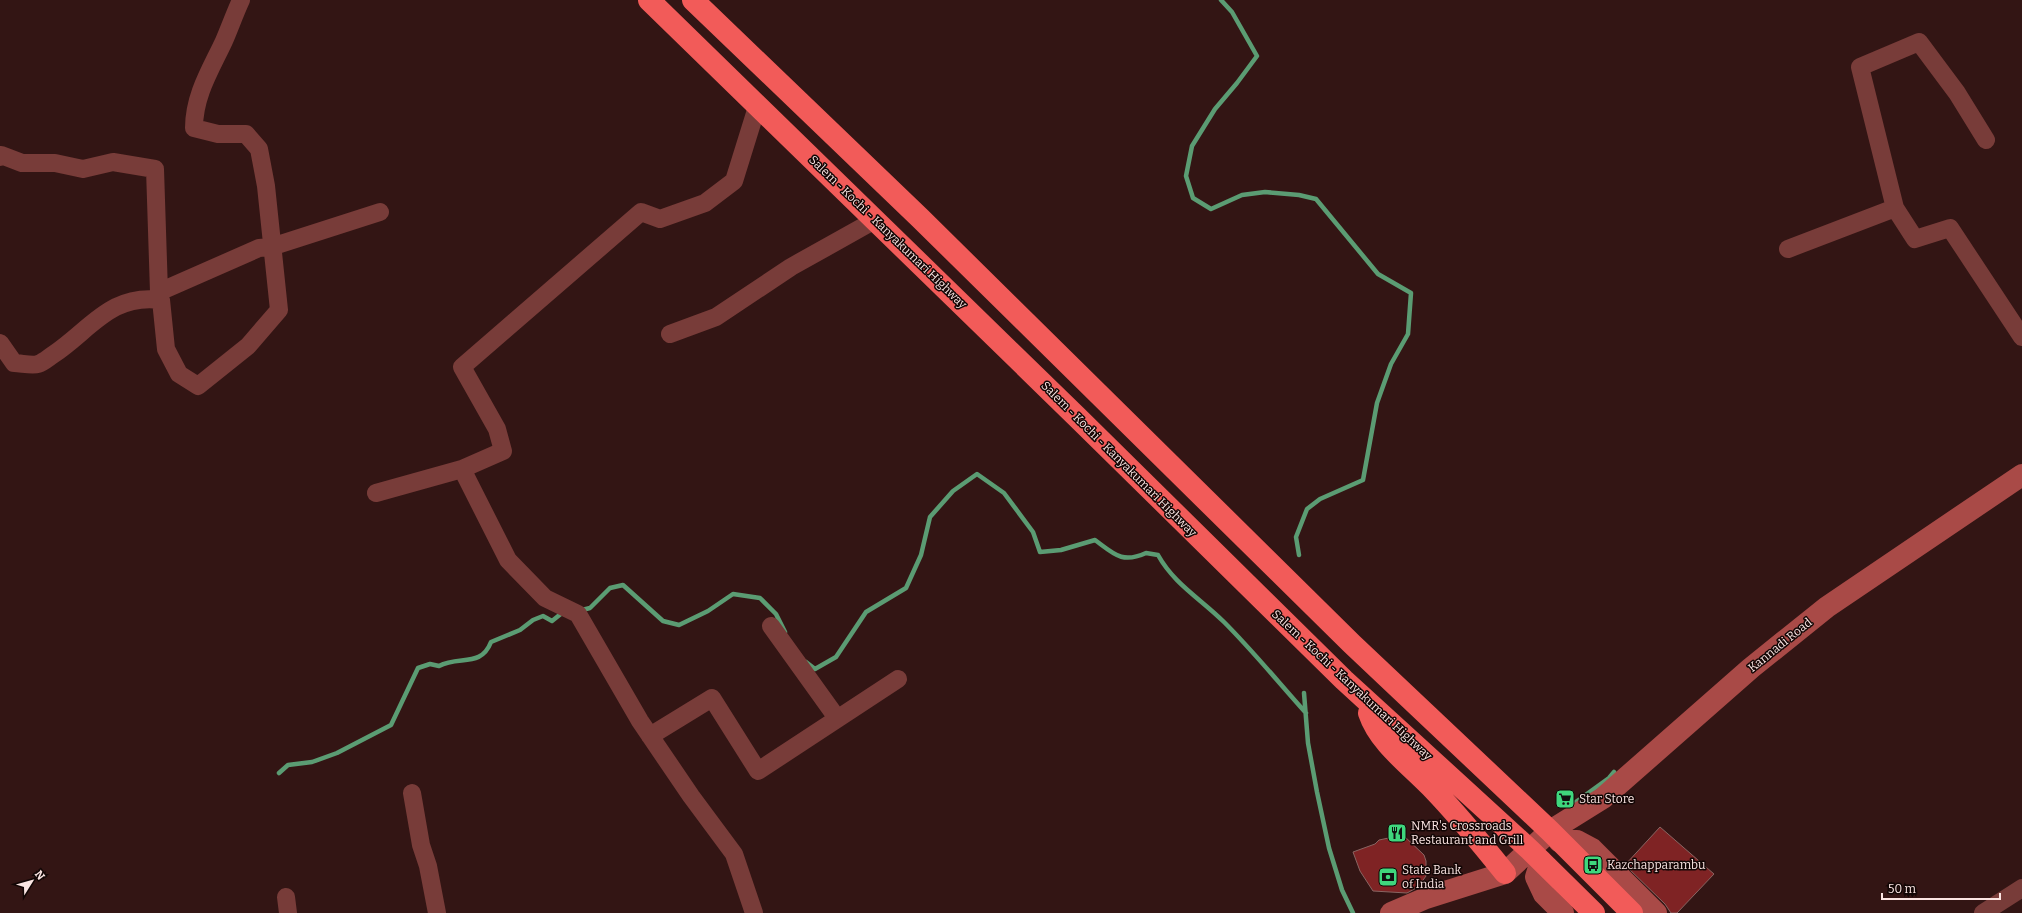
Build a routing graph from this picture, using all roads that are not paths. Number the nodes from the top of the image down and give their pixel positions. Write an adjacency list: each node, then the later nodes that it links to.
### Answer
1 (241, 0): 10 (street)
2 (649, 0): 4 (highway, Salem - Kochi - Kanyakumari Highway)
3 (693, 0): 25 (highway)
4 (757, 107): 9 (highway, Salem - Kochi - Kanyakumari Highway); 16 (street)
5 (1986, 140): 7 (street)
6 (0, 157): 12 (street)
7 (1895, 208): 11 (street); 14 (street)
8 (380, 212): 10 (street)
9 (875, 220): 13 (street); 21 (highway, Salem - Kochi - Kanyakumari Highway)
10 (272, 247): 12 (street); 12 (street)
11 (1788, 250)
12 (155, 296): 15 (street)
13 (670, 334)
14 (2022, 337)
15 (0, 343)
16 (462, 470): 18 (street); 23 (street)
17 (2022, 475): 25 (street, Kannadi Road)
18 (376, 493)
19 (771, 626): 22 (street)
20 (898, 679): 22 (street)
21 (1365, 700): 26 (highway, Salem - Kochi - Kanyakumari Highway); 27 (highway)
22 (838, 718): 23 (street)
23 (650, 736): 30 (street)
24 (412, 793): 29 (street)
25 (1555, 836): 26 (street, Kannadi Road); 34 (highway); 35 (street)
26 (1536, 856): 27 (street, Kannadi Road); 32 (street); 33 (highway, Salem - Kochi - Kanyakumari Highway)
27 (1505, 873): 31 (street)
28 (2022, 888): 36 (street)
29 (437, 913)
30 (754, 913)
31 (1391, 913)
32 (1563, 913)
33 (1594, 913)
34 (1632, 913)
35 (1656, 913)
36 (1983, 913)

